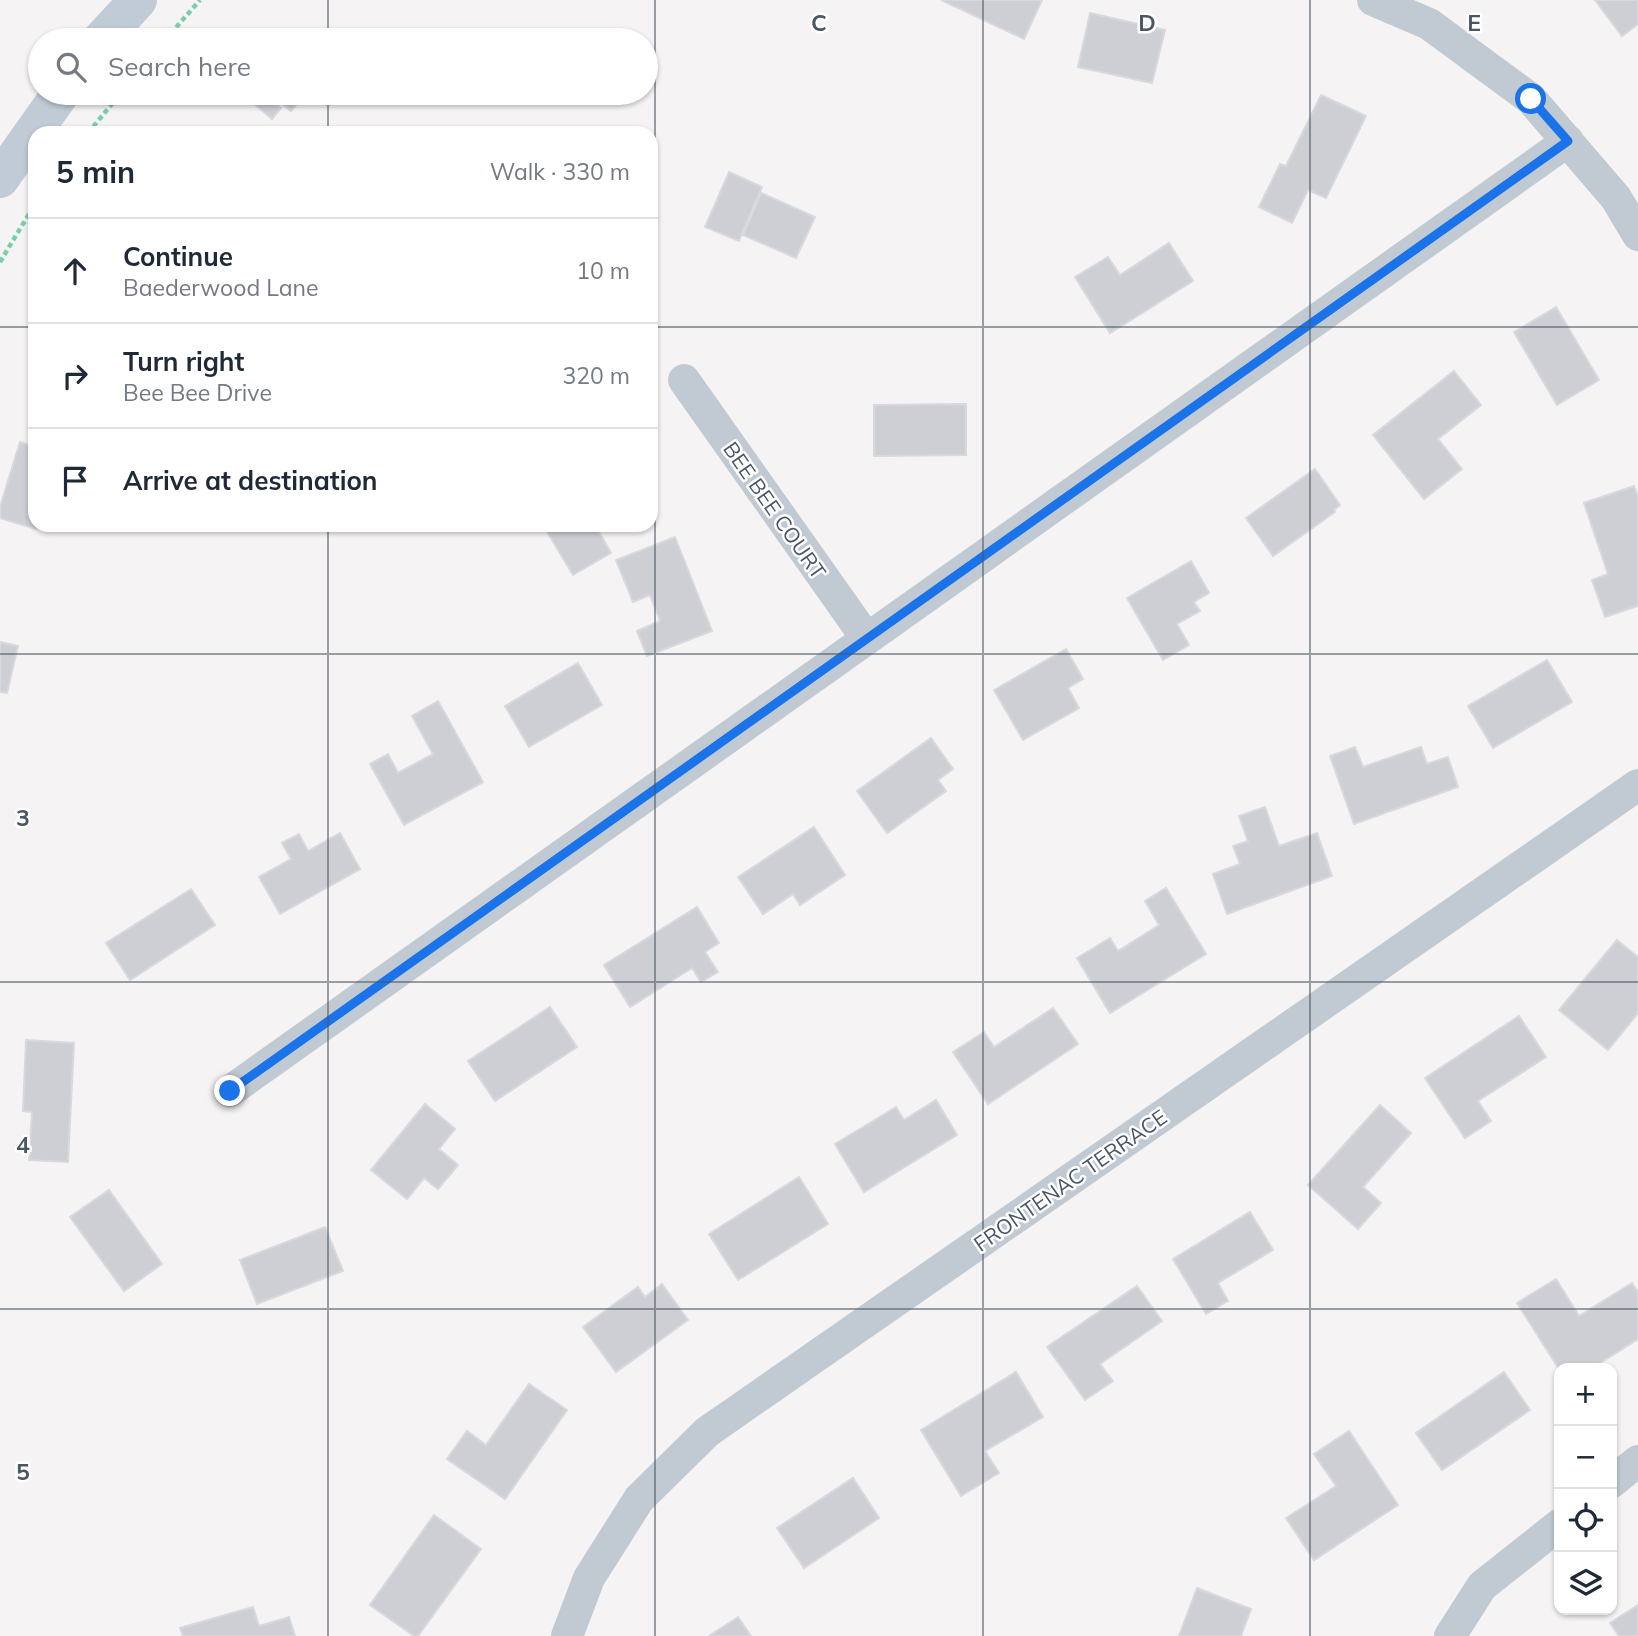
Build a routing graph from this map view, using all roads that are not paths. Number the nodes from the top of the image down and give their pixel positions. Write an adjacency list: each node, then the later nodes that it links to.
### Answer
1 (138, 0): 3 (main road)
2 (1373, 0): 7 (street)
3 (112, 28)
4 (52, 105): 5 (main road)
5 (38, 126)
6 (28, 140): 8 (main road)
7 (1568, 141): 9 (street); 11 (street)
8 (0, 179)
9 (1638, 235)
10 (684, 380): 11 (street, BEE BEE COURT)
11 (867, 639): 13 (street)
12 (1638, 785): 17 (street, FRONTENAC TERRACE)
13 (230, 1091)
14 (1638, 1461): 15 (street)
15 (1617, 1478)
16 (1554, 1529): 18 (street)
17 (567, 1636)
18 (1450, 1636)

